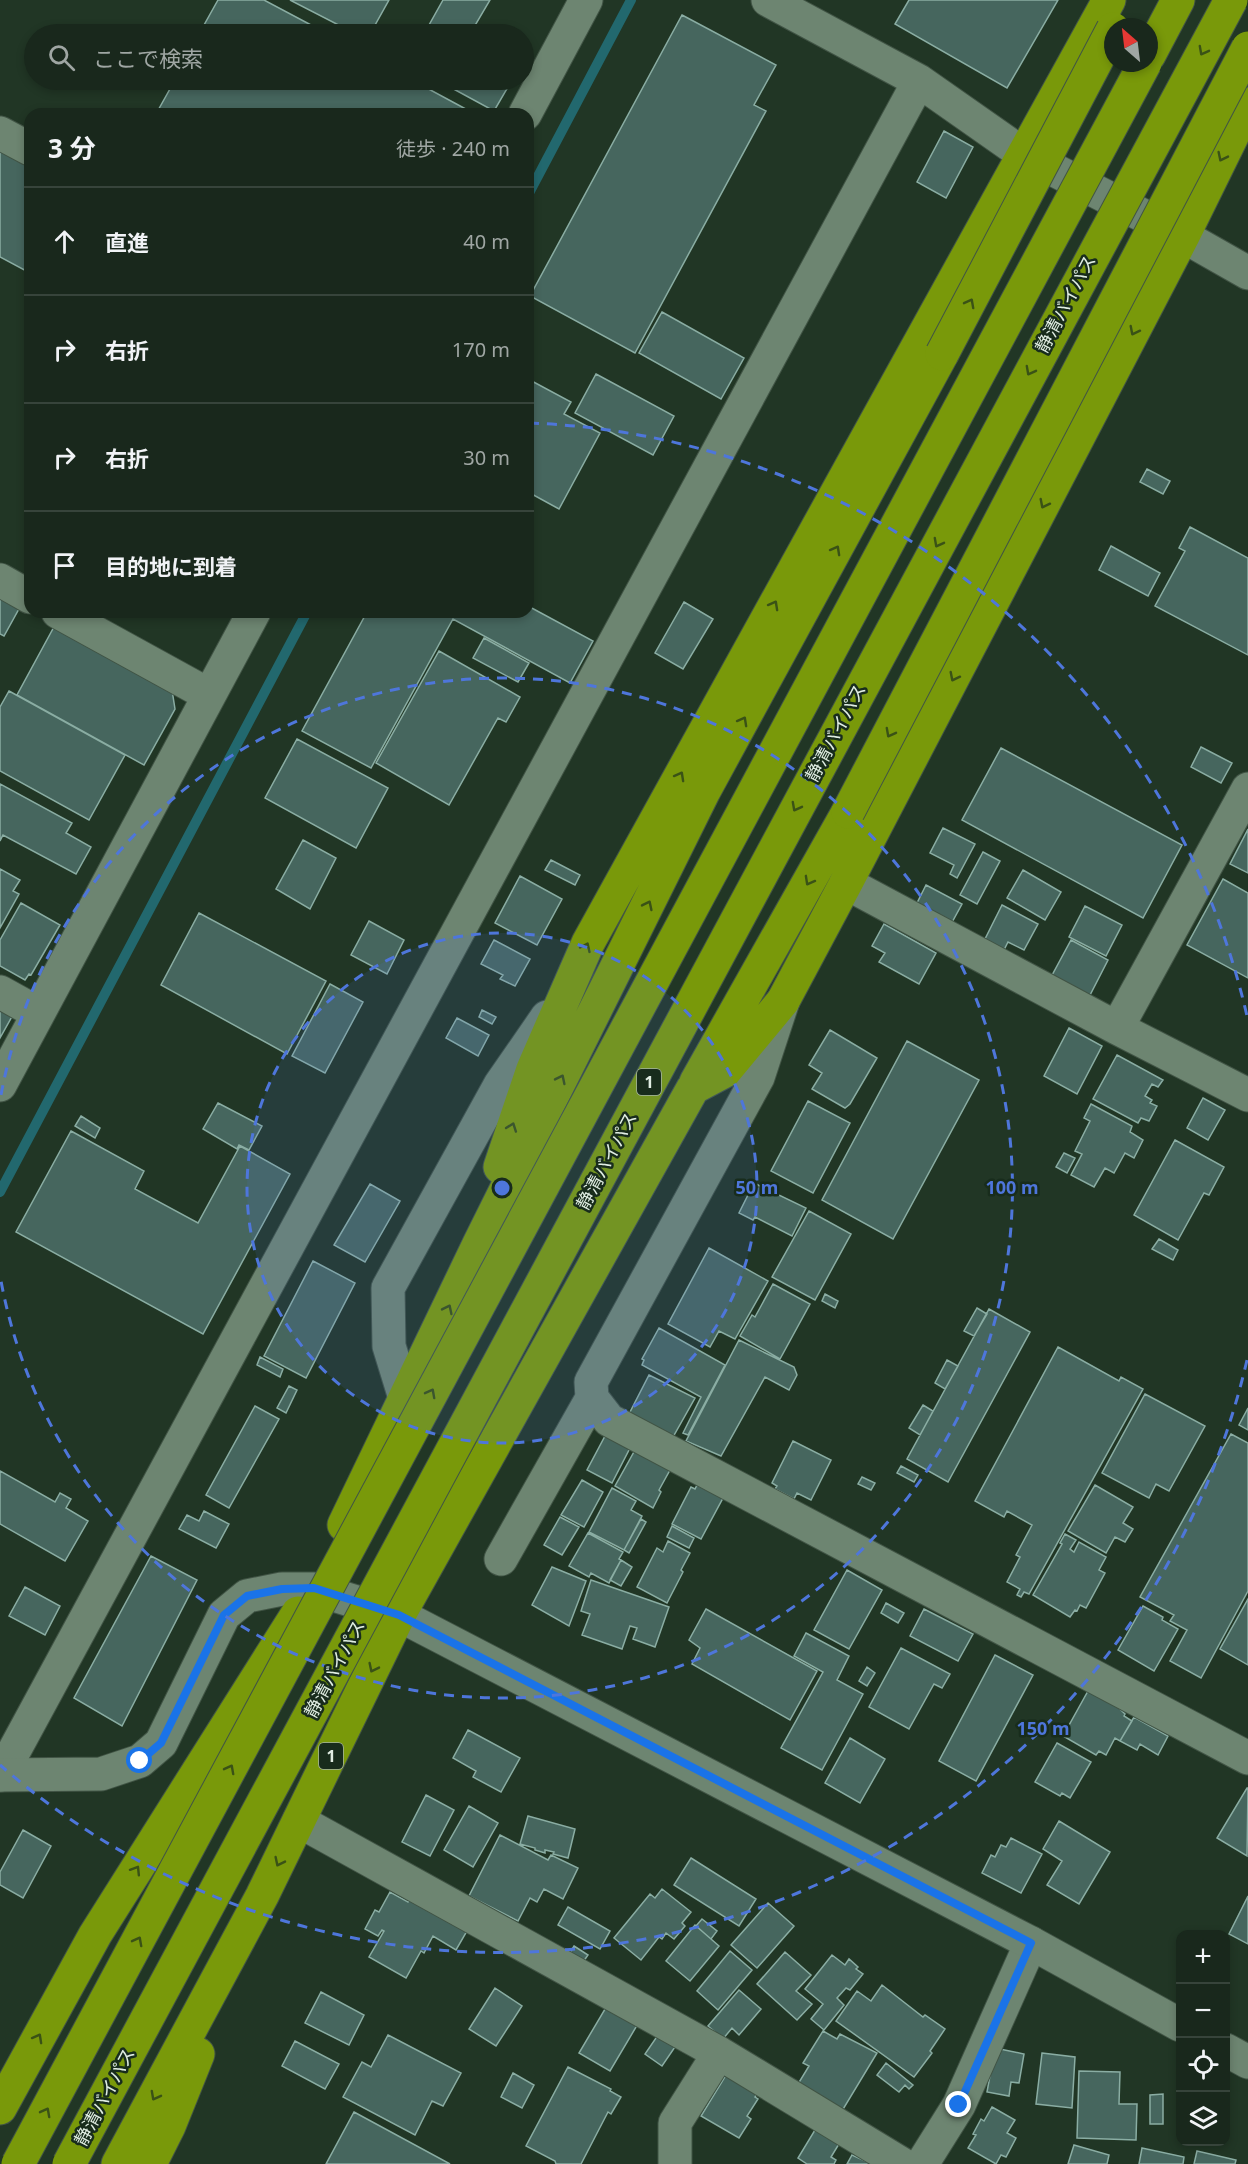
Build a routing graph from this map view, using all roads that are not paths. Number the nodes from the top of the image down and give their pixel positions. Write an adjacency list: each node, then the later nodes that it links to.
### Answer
1 (586, 0): 14 (street)
2 (768, 0): 12 (street)
3 (1109, 0): 17 (highway)
4 (1130, 0): 7 (highway)
5 (1178, 0): 8 (highway)
6 (1231, 0): 52 (highway, 静清バイパス / 1, one-way to 52, bridge)
7 (1120, 18)
8 (1158, 38)
9 (1104, 47): 35 (highway, one-way to 9, bridge)
10 (1248, 48): 33 (highway, one-way to 33, bridge)
11 (1140, 72): 51 (highway, one-way to 11, bridge)
12 (919, 81): 17 (street); 42 (street)
13 (1248, 104): 18 (highway, one-way to 18)
14 (528, 108)
15 (0, 133): 16 (street)
16 (24, 146)
17 (1023, 154): 18 (street); 27 (highway, one-way to 17)
18 (1183, 236): 19 (street); 26 (highway, one-way to 26)
19 (1248, 273)
20 (0, 580): 21 (street)
21 (24, 594)
22 (69, 618): 24 (street)
23 (251, 618): 24 (street)
24 (209, 695): 30 (street)
25 (1248, 789): 31 (street)
26 (846, 883): 29 (highway); 31 (street)
27 (571, 982): 35 (highway, one-way to 27); 36 (street)
28 (0, 992): 30 (street)
29 (783, 1001): 33 (highway); 37 (street)
30 (39, 1013): 32 (street)
31 (1117, 1028): 34 (street)
32 (0, 1085)
33 (693, 1088): 40 (highway, 1)
34 (1248, 1095)
35 (479, 1244): 36 (highway, one-way to 35)
36 (405, 1398): 39 (highway)
37 (592, 1398): 38 (street); 41 (street)
38 (501, 1559)
39 (314, 1588): 40 (street); 42 (street); 50 (highway, one-way to 39)
40 (399, 1615): 43 (highway, 1, one-way to 43); 45 (street)
41 (1248, 1758)
42 (1, 1775)
43 (299, 1821): 44 (highway, 1, one-way to 44); 48 (street)
44 (262, 1896): 53 (highway, one-way to 53); 54 (highway, 1)
45 (1031, 1943): 46 (street); 57 (street)
46 (1176, 2023)
47 (1230, 2052): 49 (street)
48 (719, 2053): 55 (street); 56 (street)
49 (1248, 2062)
50 (0, 2108)
51 (18, 2164)
52 (69, 2164)
53 (118, 2164)
54 (150, 2164)
55 (675, 2164)
56 (902, 2164)
57 (922, 2164)

